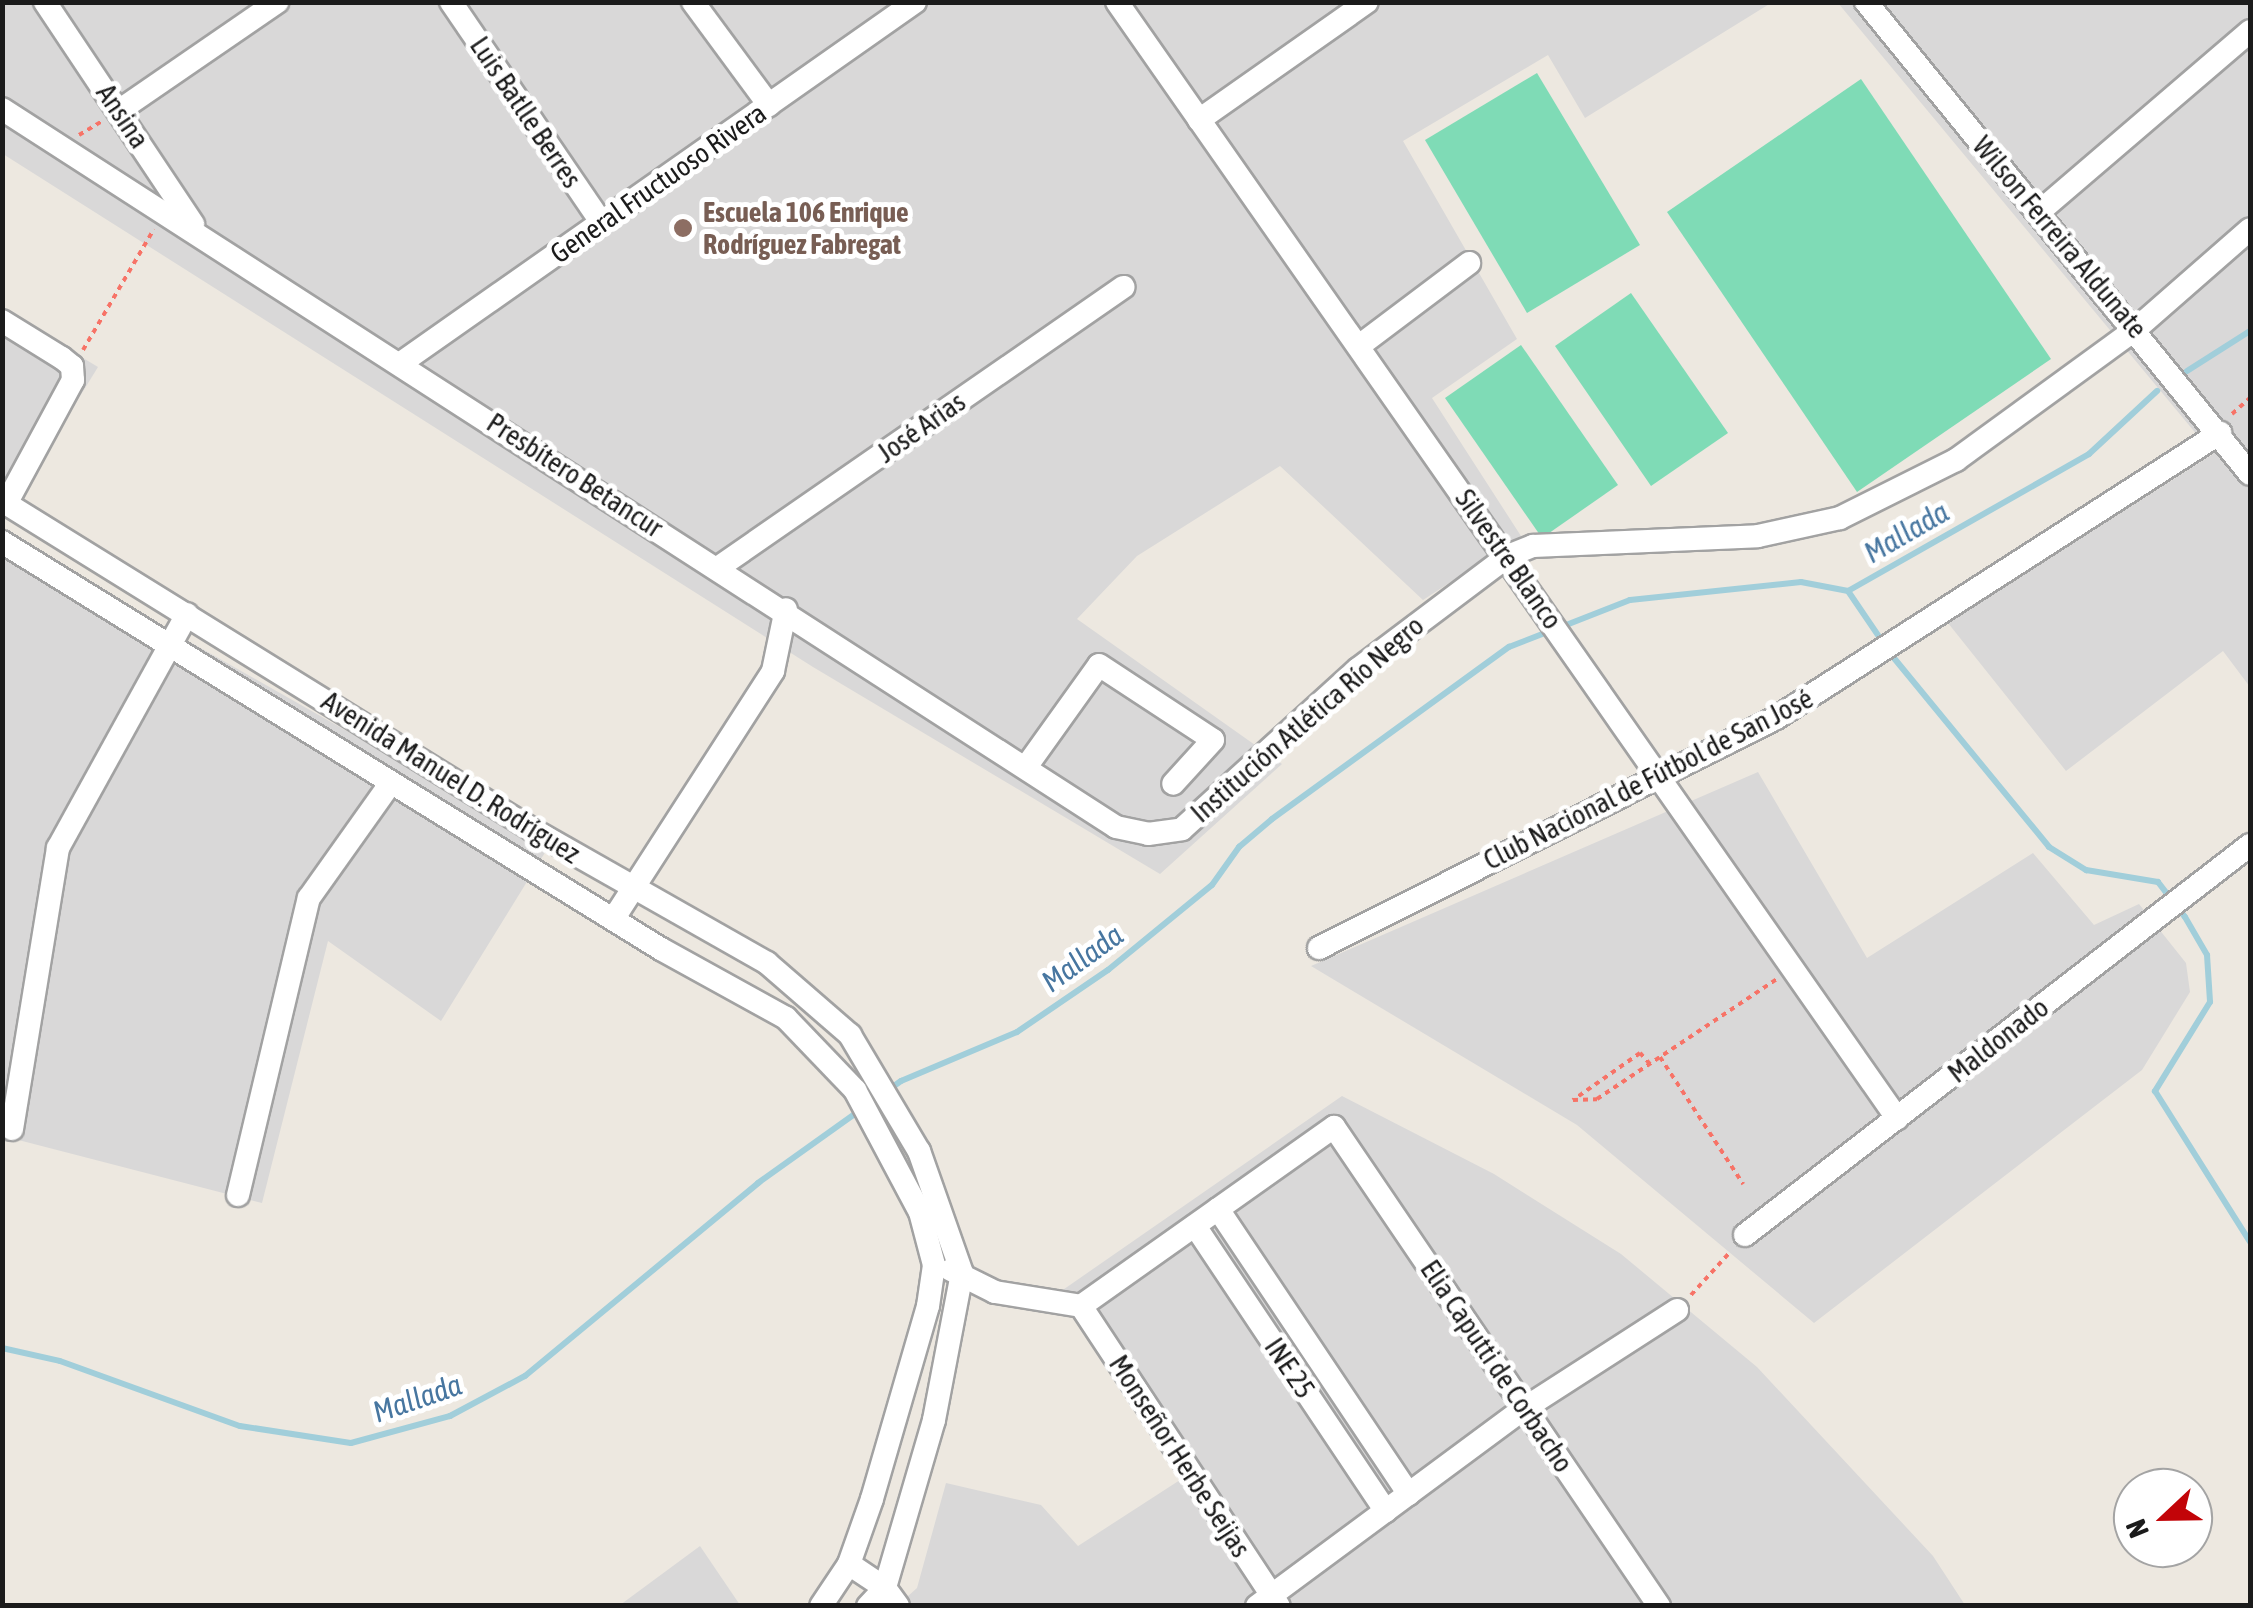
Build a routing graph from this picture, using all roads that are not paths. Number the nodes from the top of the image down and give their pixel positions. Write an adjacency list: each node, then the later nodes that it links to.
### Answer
1 (45, 2): 12 (street, Ansina)
2 (276, 2): 12 (street)
3 (452, 2): 15 (street, Luis Batlle Berres)
4 (694, 2): 10 (street)
5 (1118, 2): 13 (street, Silvestre Blanco)
6 (1367, 2): 13 (street)
7 (1866, 2): 14 (street, Wilson Ferreira Aldunate)
8 (911, 4): 10 (street, General Fructuoso Rivera)
9 (2250, 32): 14 (street)
10 (768, 105): 15 (street, General Fructuoso Rivera)
11 (2, 109): 17 (street, Presbítero Betancur)
12 (120, 110): 17 (street, Ansina)
13 (1199, 120): 22 (street, Silvestre Blanco)
14 (2039, 212): 21 (street, Wilson Ferreira Aldunate)
15 (602, 222): 23 (street, General Fructuoso Rivera)
16 (2250, 229): 21 (street, Institución Atlética Río Negro)
17 (198, 231): 23 (street, Presbítero Betancur)
18 (1470, 263): 22 (street)
19 (1124, 286): 29 (street, José Arias)
20 (2, 322): 26 (street)
21 (2137, 328): 24 (street, Wilson Ferreira Aldunate); 28 (street, Institución Atlética Río Negro)
22 (1359, 346): 28 (street, Silvestre Blanco)
23 (401, 363): 29 (street, Presbítero Betancur)
24 (2220, 434): 25 (street, Wilson Ferreira Aldunate); 34 (street, Club Nacional de Fútbol de San José)
25 (2250, 474)
26 (4, 502): 31 (street, Avenida Manuel D. Rodríguez)
27 (2, 542): 32 (street, Avenida Manuel D. Rodríguez)
28 (1508, 556): 34 (street, Silvestre Blanco); 37 (street, Institución Atlética Río Negro)
29 (719, 567): 30 (street, Presbítero Betancur)
30 (786, 609): 33 (street, Presbítero Betancur); 39 (street)
31 (187, 614): 32 (street); 39 (street, Avenida Manuel D. Rodríguez)
32 (166, 645): 35 (street, Avenida Manuel D. Rodríguez); 43 (street)
33 (1026, 767): 36 (street); 37 (street, Presbítero Betancur)
34 (1660, 774): 41 (street, Club Nacional de Fútbol de San José); 42 (street, Silvestre Blanco)
35 (390, 784): 40 (street, Avenida Manuel D. Rodríguez); 44 (street)
36 (1173, 784)
37 (1148, 834)
38 (2250, 845): 42 (street, Maldonado)
39 (634, 887): 40 (street); 49 (street, Avenida Manuel D. Rodríguez)
40 (614, 918): 48 (street, Avenida Manuel D. Rodríguez)
41 (1319, 948)
42 (1896, 1118): 47 (street, Maldonado)
43 (12, 1128)
44 (238, 1195)
45 (1218, 1209): 46 (street); 52 (street, Elia Caputti de Corbacho); 53 (street, INE 25)
46 (1195, 1226): 50 (street); 54 (street, INE 25)
47 (1745, 1236)
48 (934, 1265): 49 (street); 55 (street)
49 (962, 1273): 50 (street); 56 (street)
50 (1081, 1306): 57 (street, Monseñor Herbe Seijas)
51 (1677, 1310): 52 (street)
52 (1525, 1408): 53 (street); 60 (street, Elia Caputti de Corbacho)
53 (1409, 1494): 54 (street)
54 (1386, 1511): 57 (street)
55 (850, 1564): 56 (street); 58 (street)
56 (891, 1597): 59 (street)
57 (1269, 1602)
58 (820, 1606)
59 (868, 1606)
60 (1660, 1606)

